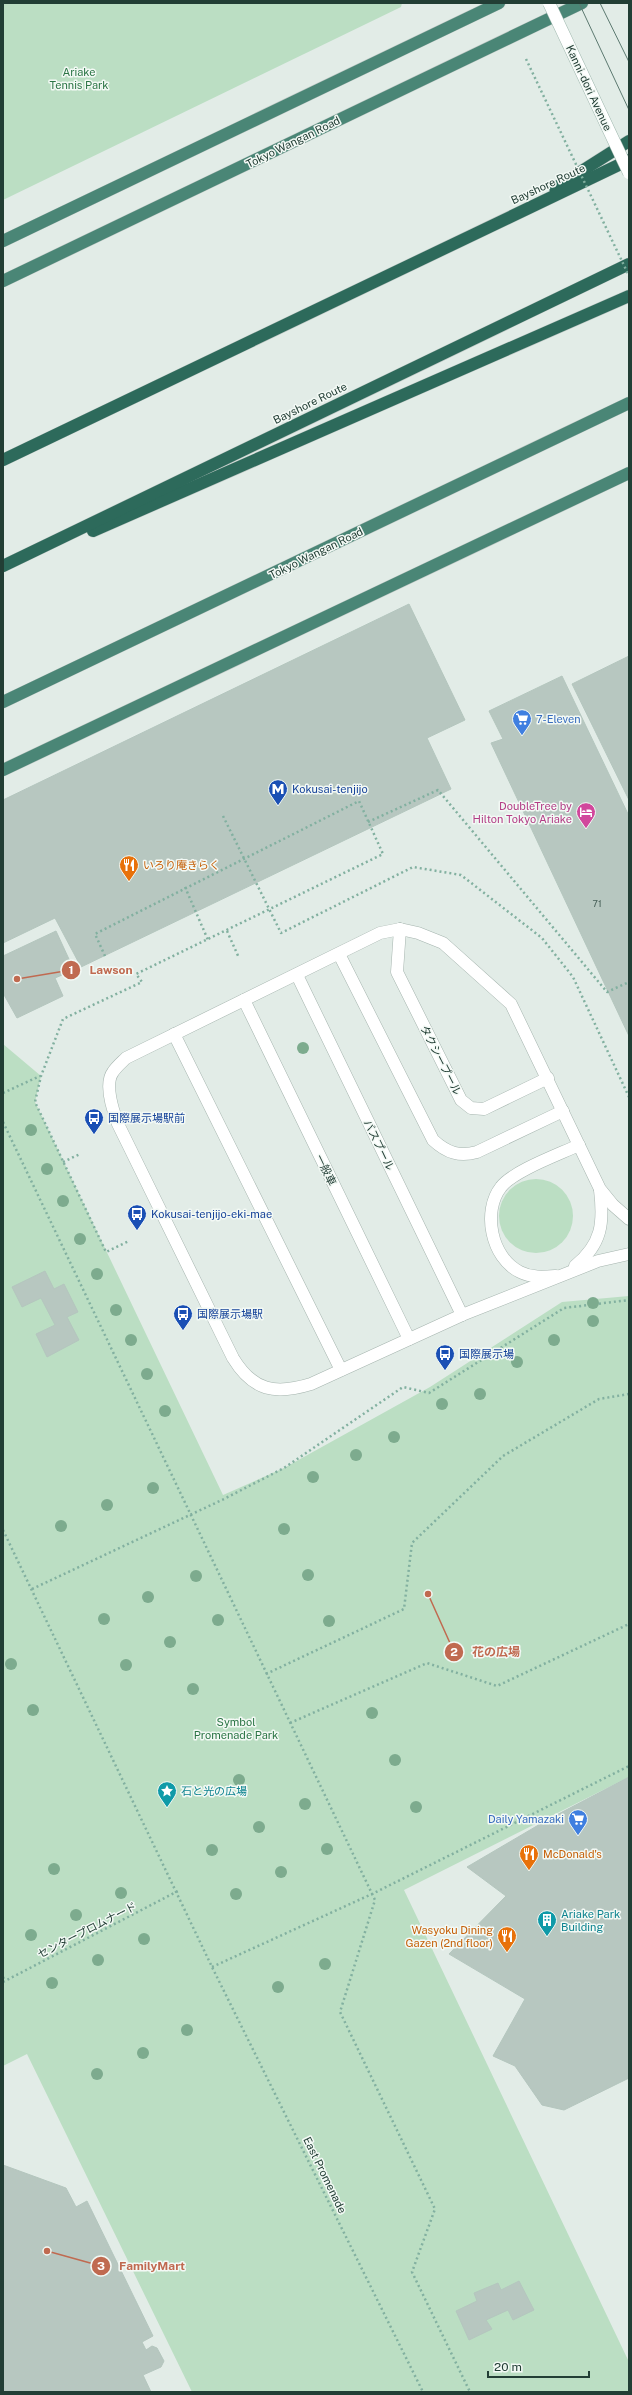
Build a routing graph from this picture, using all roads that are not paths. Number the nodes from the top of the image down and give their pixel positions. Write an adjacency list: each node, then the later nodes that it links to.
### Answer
1 (499, 3): 8 (highway)
2 (549, 3): 6 (street, Kanni-dori Avenue, bridge)
3 (582, 3): 10 (highway, Tokyo Wangan Road)
4 (629, 141): 7 (highway)
5 (629, 160): 7 (highway, Bayshore Route)
6 (629, 173)
7 (505, 219): 13 (highway, Bayshore Route)
8 (3, 241)
9 (629, 264): 15 (highway, Bayshore Route)
10 (3, 281)
11 (629, 296): 16 (highway)
12 (629, 403): 17 (highway, Tokyo Wangan Road)
13 (3, 460)
14 (629, 473): 18 (highway)
15 (3, 566)
16 (3, 570)
17 (3, 702)
18 (3, 770)
19 (400, 929): 20 (street); 24 (street); 24 (street, タクシープール)
20 (340, 954): 21 (street); 25 (street)
21 (297, 975): 22 (street); 31 (street, バスプール)
22 (244, 1000): 23 (street); 32 (street, 一般車)
23 (174, 1034): 33 (street); 33 (street)
24 (548, 1078): 25 (street)
25 (564, 1111): 26 (street)
26 (579, 1145): 27 (street); 30 (street)
27 (600, 1189): 28 (street); 30 (street)
28 (629, 1219)
29 (629, 1254): 30 (street)
30 (561, 1275): 31 (street)
31 (462, 1315): 32 (street)
32 (409, 1339): 33 (street)
33 (341, 1370)

